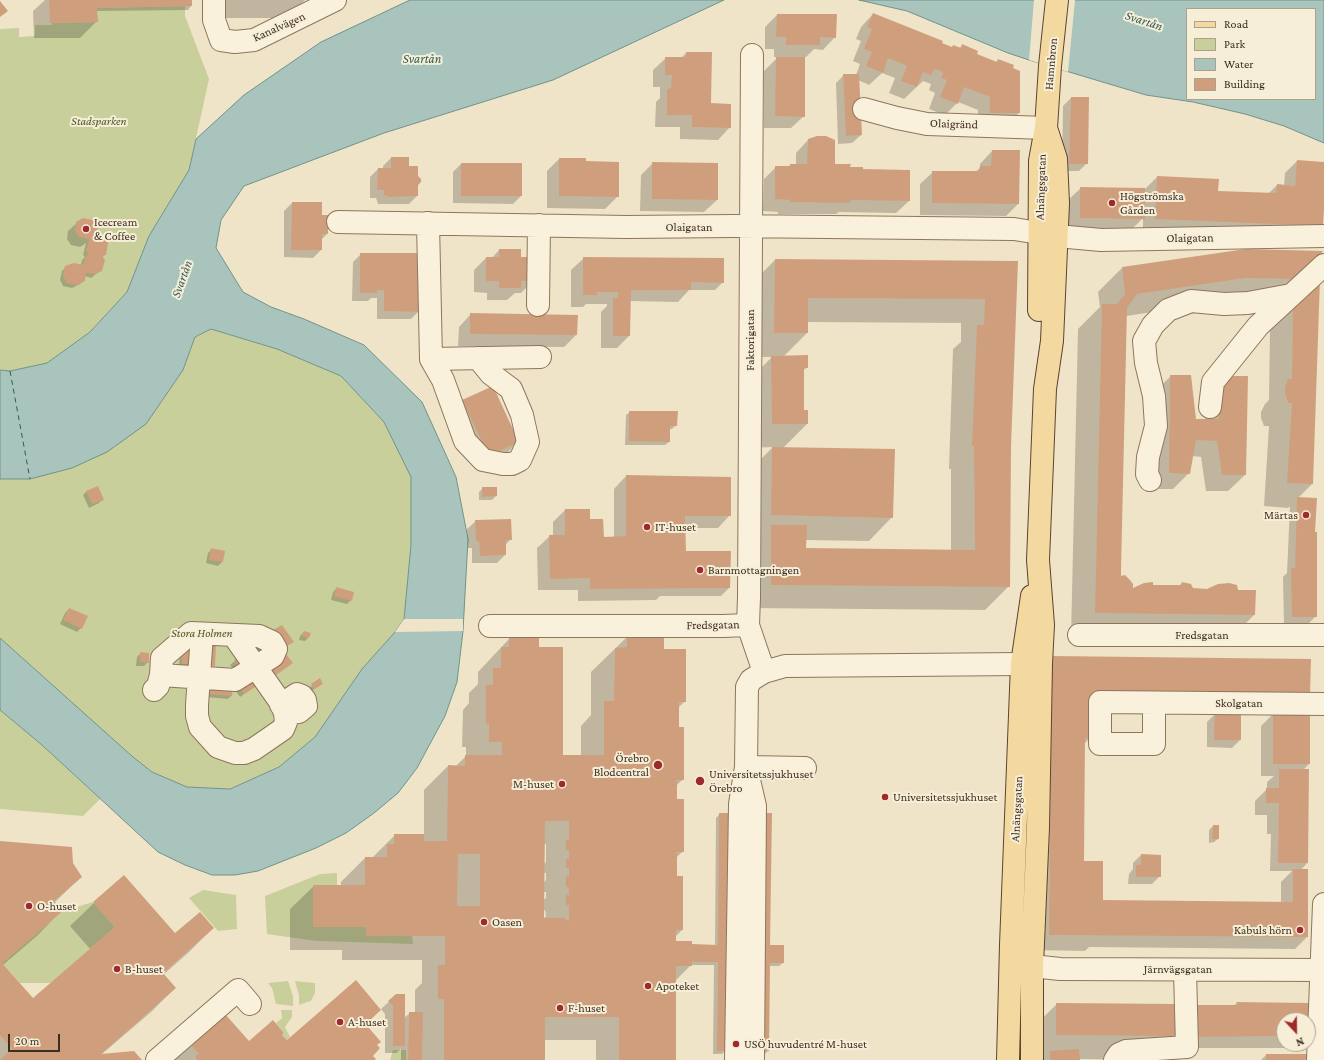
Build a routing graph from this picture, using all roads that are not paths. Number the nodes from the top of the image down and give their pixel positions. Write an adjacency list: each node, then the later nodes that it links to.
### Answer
1 (214, 0): 2 (street, Kanalvägen)
2 (335, 0)
3 (1057, 0): 6 (main road, Hamnbron)
4 (752, 55): 10 (street, Faktorigatan)
5 (864, 109): 6 (street, Olaigränd)
6 (1046, 128): 11 (main road, Alnängsgatan)
7 (338, 222): 8 (street, Olaigatan)
8 (428, 223): 9 (street, Olaigatan); 18 (street)
9 (539, 225): 10 (street, Olaigatan); 15 (street)
10 (752, 228): 11 (street, Olaigatan); 21 (street, Faktorigatan)
11 (1048, 235): 12 (street, Olaigatan); 26 (main road, Alnängsgatan)
12 (1324, 236)
13 (1324, 265): 14 (street)
14 (1291, 295): 19 (street); 20 (street)
15 (538, 306)
16 (540, 357): 17 (street)
17 (478, 358): 18 (street); 18 (street)
18 (431, 359)
19 (1210, 407)
20 (1150, 480)
21 (748, 625): 22 (street, Fredsgatan); 28 (street, Fredsgatan)
22 (490, 626)
23 (202, 634): 27 (street); 29 (street); 29 (street)
24 (1079, 635): 25 (street, Fredsgatan)
25 (1324, 635)
26 (1032, 664): 28 (street); 35 (main road, Alnängsgatan); 36 (main road, Alnängsgatan)
27 (255, 668): 29 (street); 29 (street)
28 (764, 672): 32 (street)
29 (198, 678)
30 (1154, 703): 31 (street, Skolgatan)
31 (1324, 704)
32 (746, 767): 33 (street); 42 (street); 43 (street)
33 (805, 768)
34 (1324, 904): 38 (street)
35 (1010, 966): 36 (main road); 44 (main road, Alnängsgatan)
36 (1032, 966): 37 (street, Järnvägsgatan); 45 (main road, Alnängsgatan)
37 (1185, 970): 38 (street, Järnvägsgatan); 40 (street)
38 (1323, 970): 47 (street)
39 (250, 1004): 41 (street)
40 (1180, 1054): 46 (street)
41 (156, 1060)
42 (736, 1060)
43 (753, 1060)
44 (1008, 1060)
45 (1032, 1060)
46 (1115, 1060)
47 (1318, 1060)

